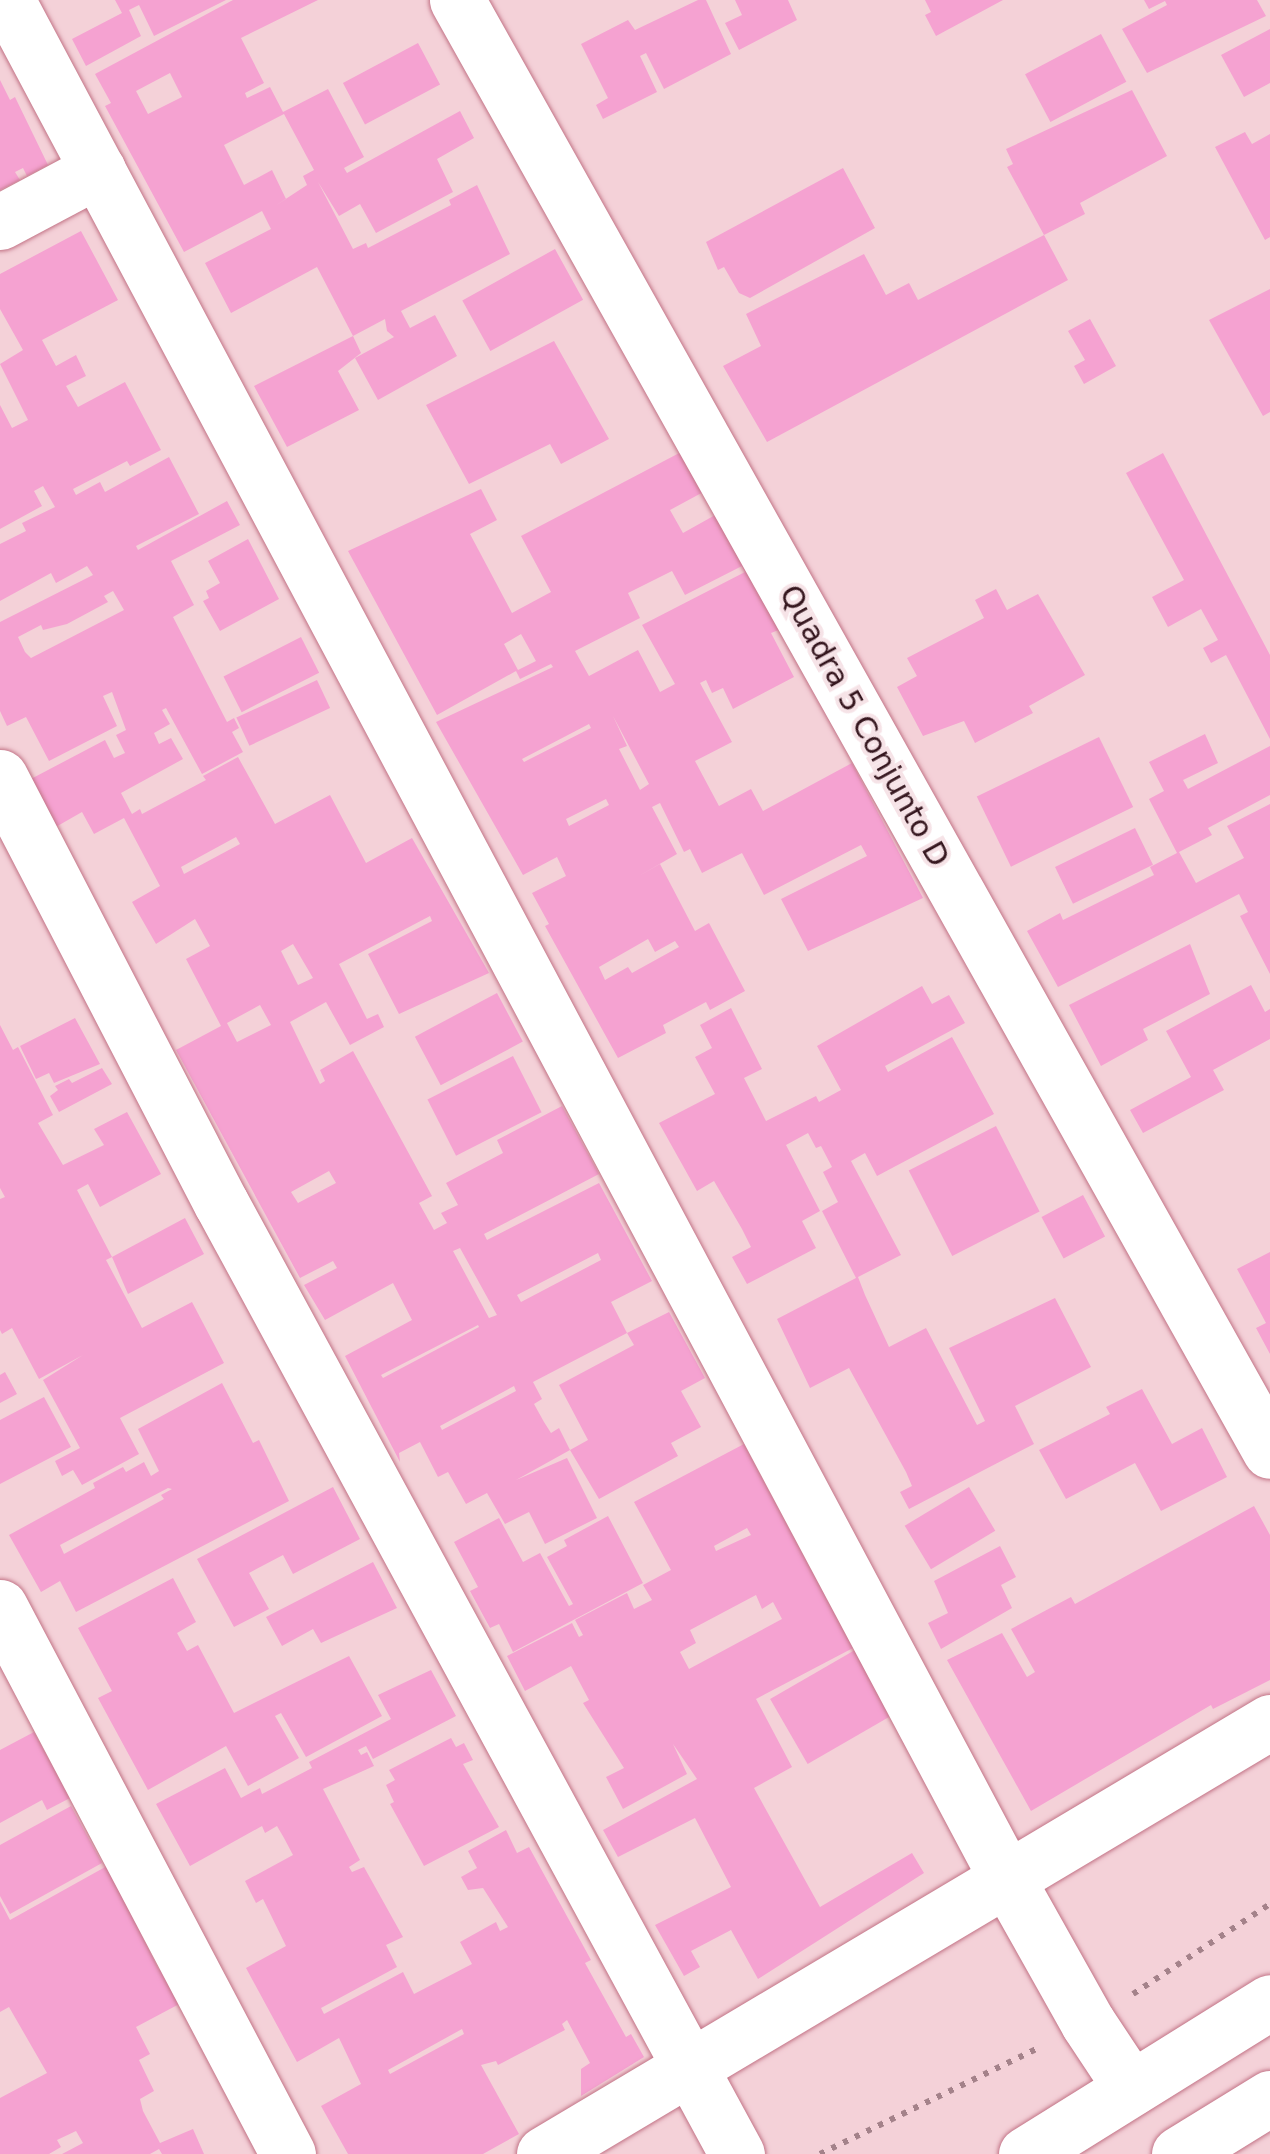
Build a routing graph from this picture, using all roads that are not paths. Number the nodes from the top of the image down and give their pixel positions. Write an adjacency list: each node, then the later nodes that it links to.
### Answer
1 (7, 0): 3 (street)
2 (457, 0): 6 (street, Quadra 5 Conjunto D)
3 (98, 170): 4 (street); 9 (street)
4 (0, 222)
5 (0, 777): 11 (street)
6 (1270, 1451)
7 (0, 1606): 14 (street)
8 (1270, 1722): 9 (street)
9 (1006, 1877): 11 (street); 12 (street)
10 (1270, 2002): 12 (street)
11 (692, 2064): 15 (street); 16 (street)
12 (1131, 2088): 17 (street)
13 (1270, 2098): 18 (street)
14 (288, 2154)
15 (544, 2154)
16 (737, 2154)
17 (1026, 2154)
18 (1179, 2154)

